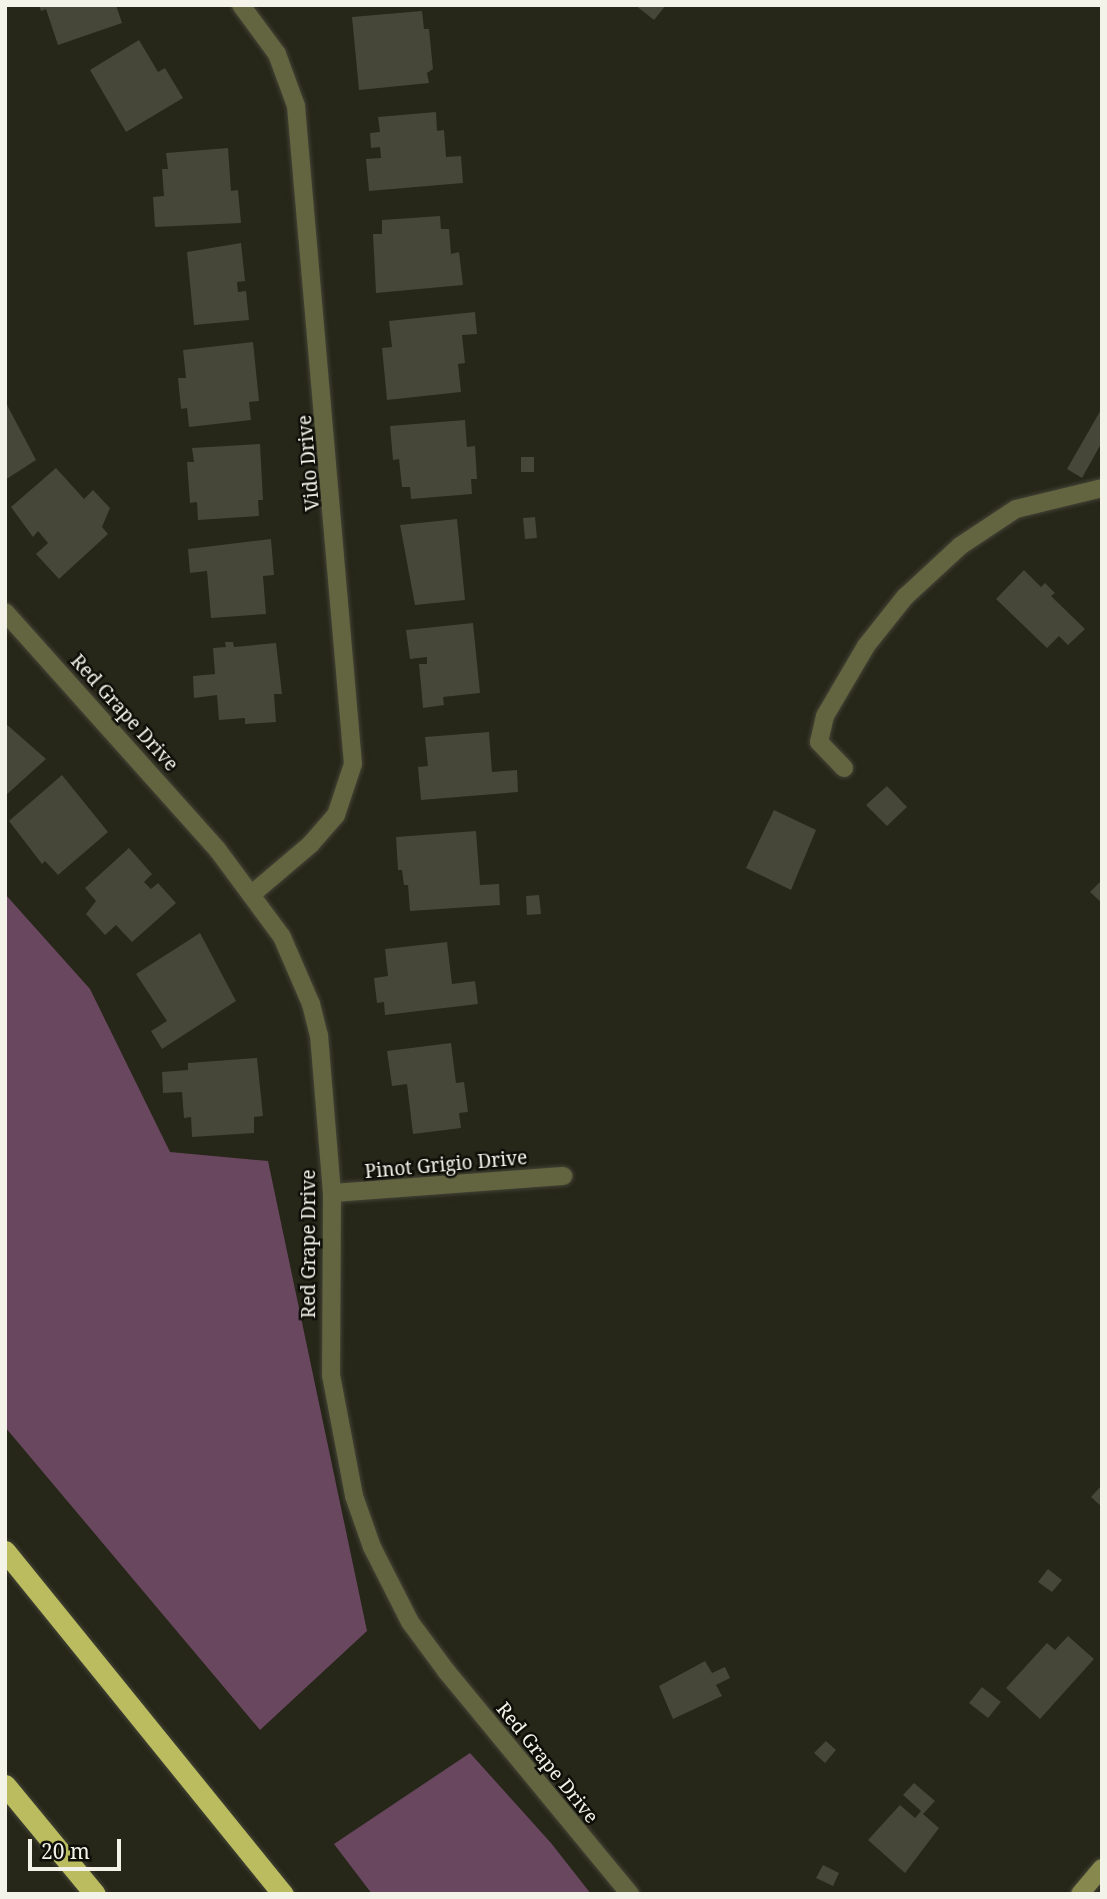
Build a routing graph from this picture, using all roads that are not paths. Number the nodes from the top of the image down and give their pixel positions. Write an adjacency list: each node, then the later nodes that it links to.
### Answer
1 (241, 5): 5 (street, Vido Drive)
2 (1102, 488): 4 (street)
3 (5, 612): 5 (street, Red Grape Drive)
4 (844, 768)
5 (252, 894): 7 (street, Red Grape Drive)
6 (564, 1176): 7 (street, Pinot Grigio Drive)
7 (332, 1193): 13 (street, Red Grape Drive)
8 (5, 1551): 12 (highway)
9 (5, 1785): 11 (highway)
10 (1102, 1868): 14 (main road)
11 (96, 1894)
12 (283, 1894)
13 (631, 1894)
14 (1080, 1894)

